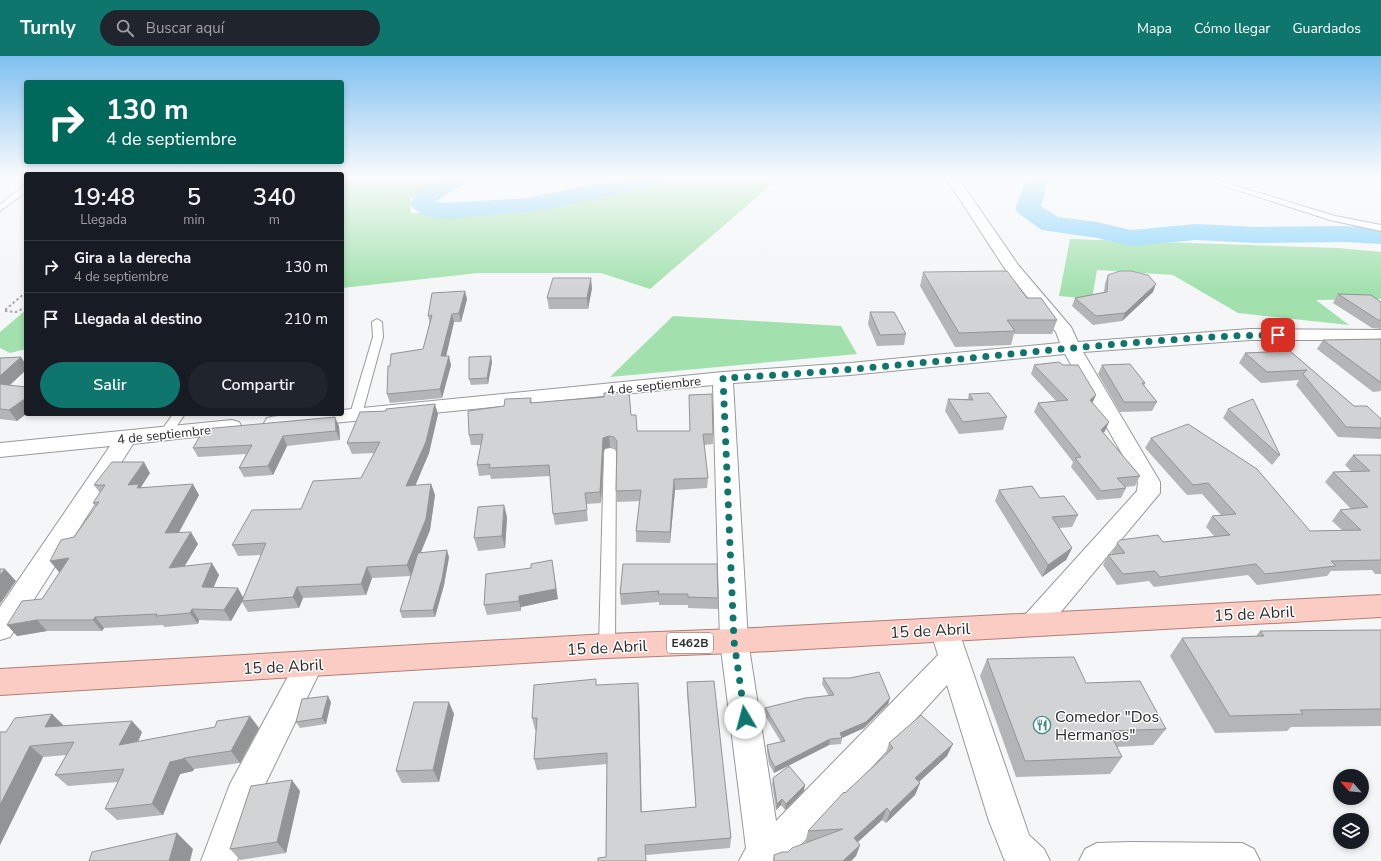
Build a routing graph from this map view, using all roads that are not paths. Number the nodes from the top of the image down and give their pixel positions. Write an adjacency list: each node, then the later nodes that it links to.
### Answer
1 (977, 216): 6 (street)
2 (1325, 216): 3 (lane)
3 (1381, 228)
4 (377, 322): 8 (lane)
5 (1381, 335): 6 (street, 4 de septiembre)
6 (1071, 348): 7 (street, 4 de septiembre); 17 (street)
7 (723, 378): 8 (street, 4 de septiembre); 20 (street)
8 (356, 414): 9 (street, 4 de septiembre)
9 (344, 415)
10 (178, 416): 12 (lane)
11 (337, 416): 12 (street, 4 de septiembre)
12 (164, 434): 13 (street, 4 de septiembre)
13 (126, 438): 14 (street, 4 de septiembre); 18 (street)
14 (4, 448)
15 (610, 452): 21 (lane)
16 (1381, 606): 17 (main road, 15 de Abril / E462B)
17 (1034, 624): 19 (main road, 15 de Abril / E462B)
18 (0, 629)
19 (944, 629): 20 (main road, 15 de Abril / E462B); 22 (street)
20 (734, 641): 21 (main road, 15 de Abril / E462B); 25 (street)
21 (607, 646): 23 (main road, 15 de Abril / E462B)
22 (953, 659): 25 (street); 27 (street)
23 (308, 665): 24 (main road, 15 de Abril / E462B); 26 (street)
24 (0, 682)
25 (763, 860)
26 (219, 861)
27 (1032, 861)
28 (1097, 861): 29 (street)
29 (1242, 861)

